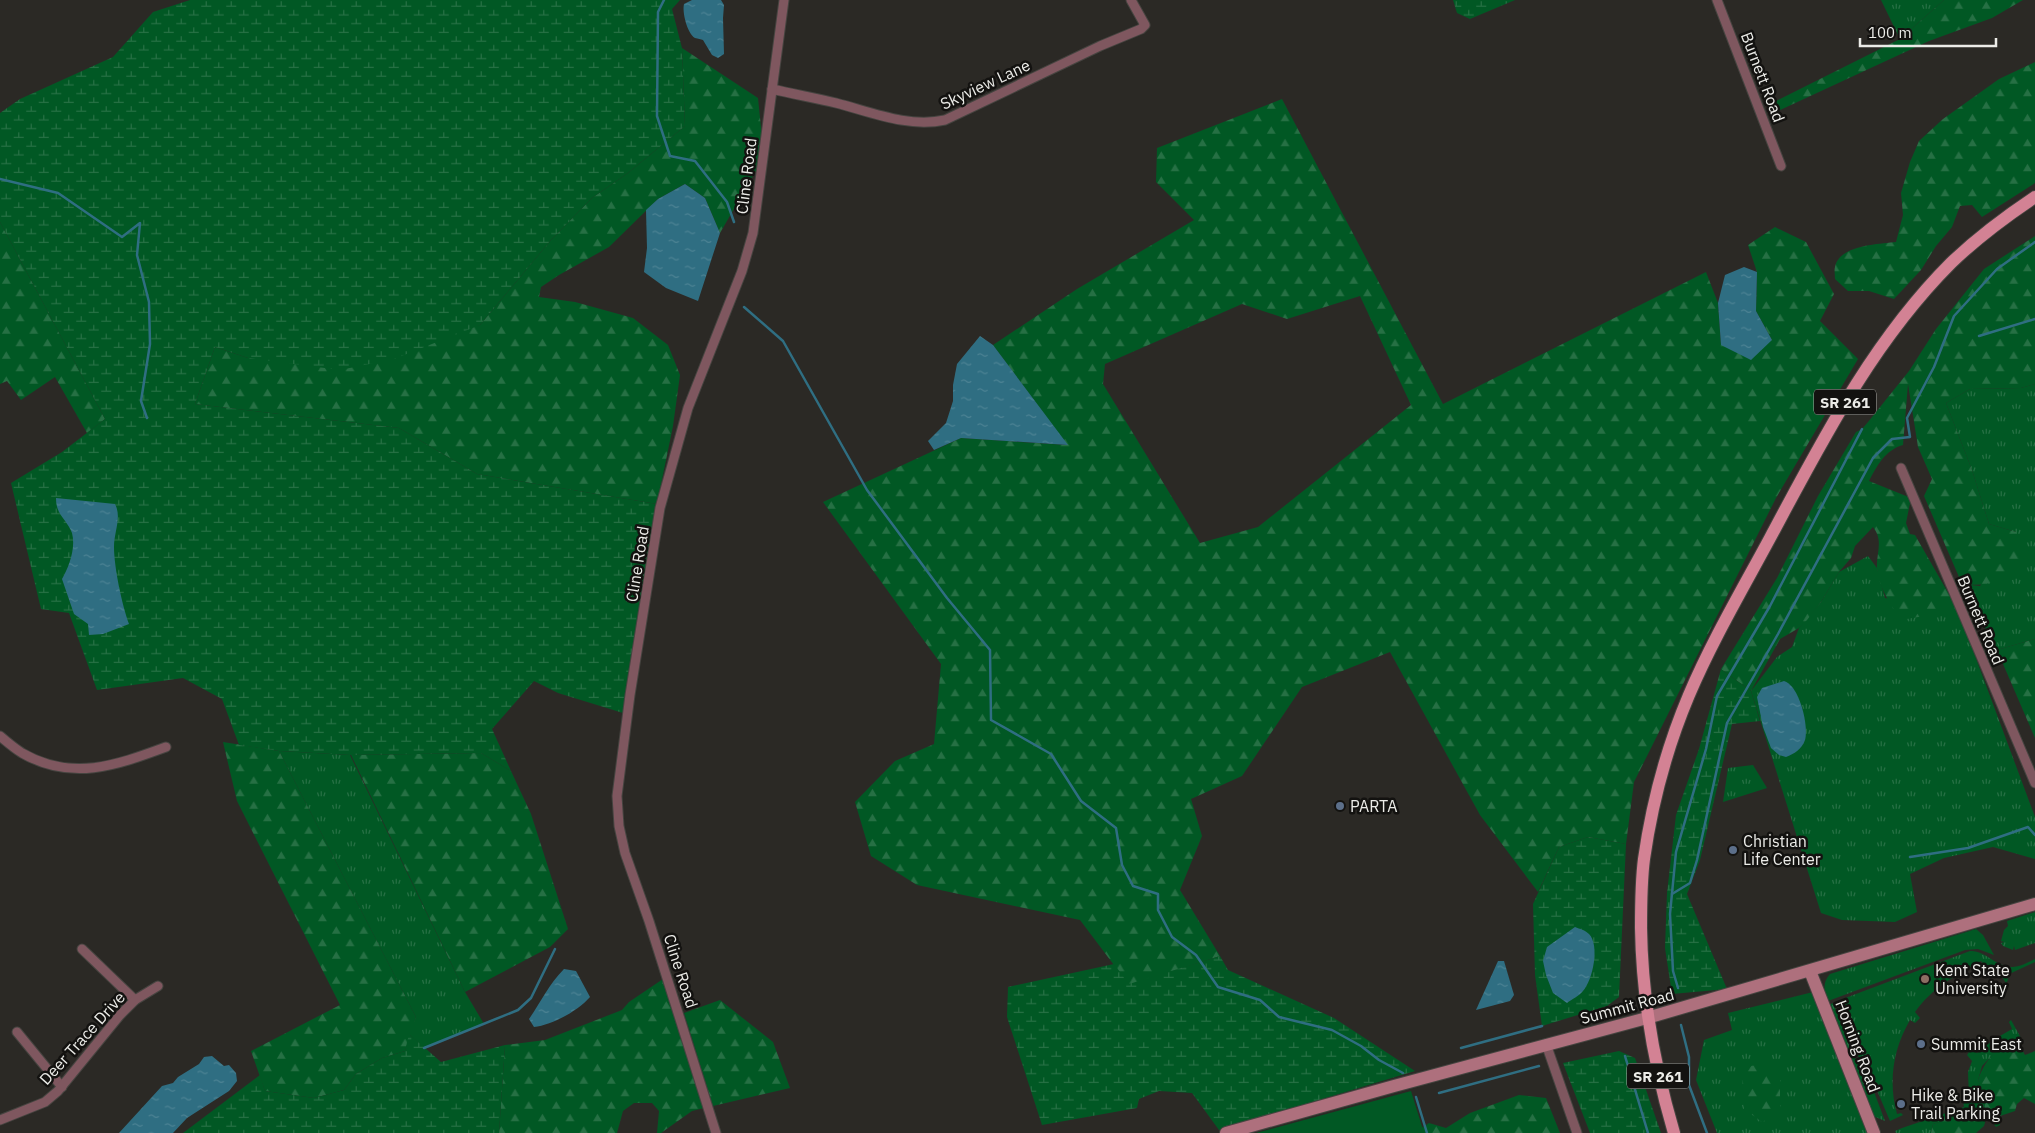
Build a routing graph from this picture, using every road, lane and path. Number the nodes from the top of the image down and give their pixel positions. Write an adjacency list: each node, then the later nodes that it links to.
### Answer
1 (784, 0): 4 (street, Cline Road)
2 (1131, 0): 4 (street, Skyview Lane)
3 (1717, 0): 5 (street, Burnett Road)
4 (772, 89): 21 (street, Cline Road)
5 (1781, 166)
6 (2035, 197): 16 (main road, SR 261)
7 (1901, 468): 10 (street, Burnett Road)
8 (0, 736): 9 (street)
9 (166, 746)
10 (2035, 783)
11 (2035, 904): 13 (street, Summit Road)
12 (82, 949): 15 (street)
13 (1810, 972): 16 (street, Summit Road); 25 (street, Horning Road)
14 (158, 986): 15 (street, Deer Trace Drive)
15 (135, 1000): 19 (street, Deer Trace Drive)
16 (1647, 1018): 18 (street, Summit Road); 24 (main road, SR 261)
17 (17, 1032): 19 (street)
18 (1546, 1044): 22 (street, Summit Road); 23 (street)
19 (62, 1087): 20 (street, Deer Trace Drive)
20 (0, 1120)
21 (716, 1133)
22 (1226, 1133)
23 (1577, 1133)
24 (1674, 1133)
25 (1874, 1133)

